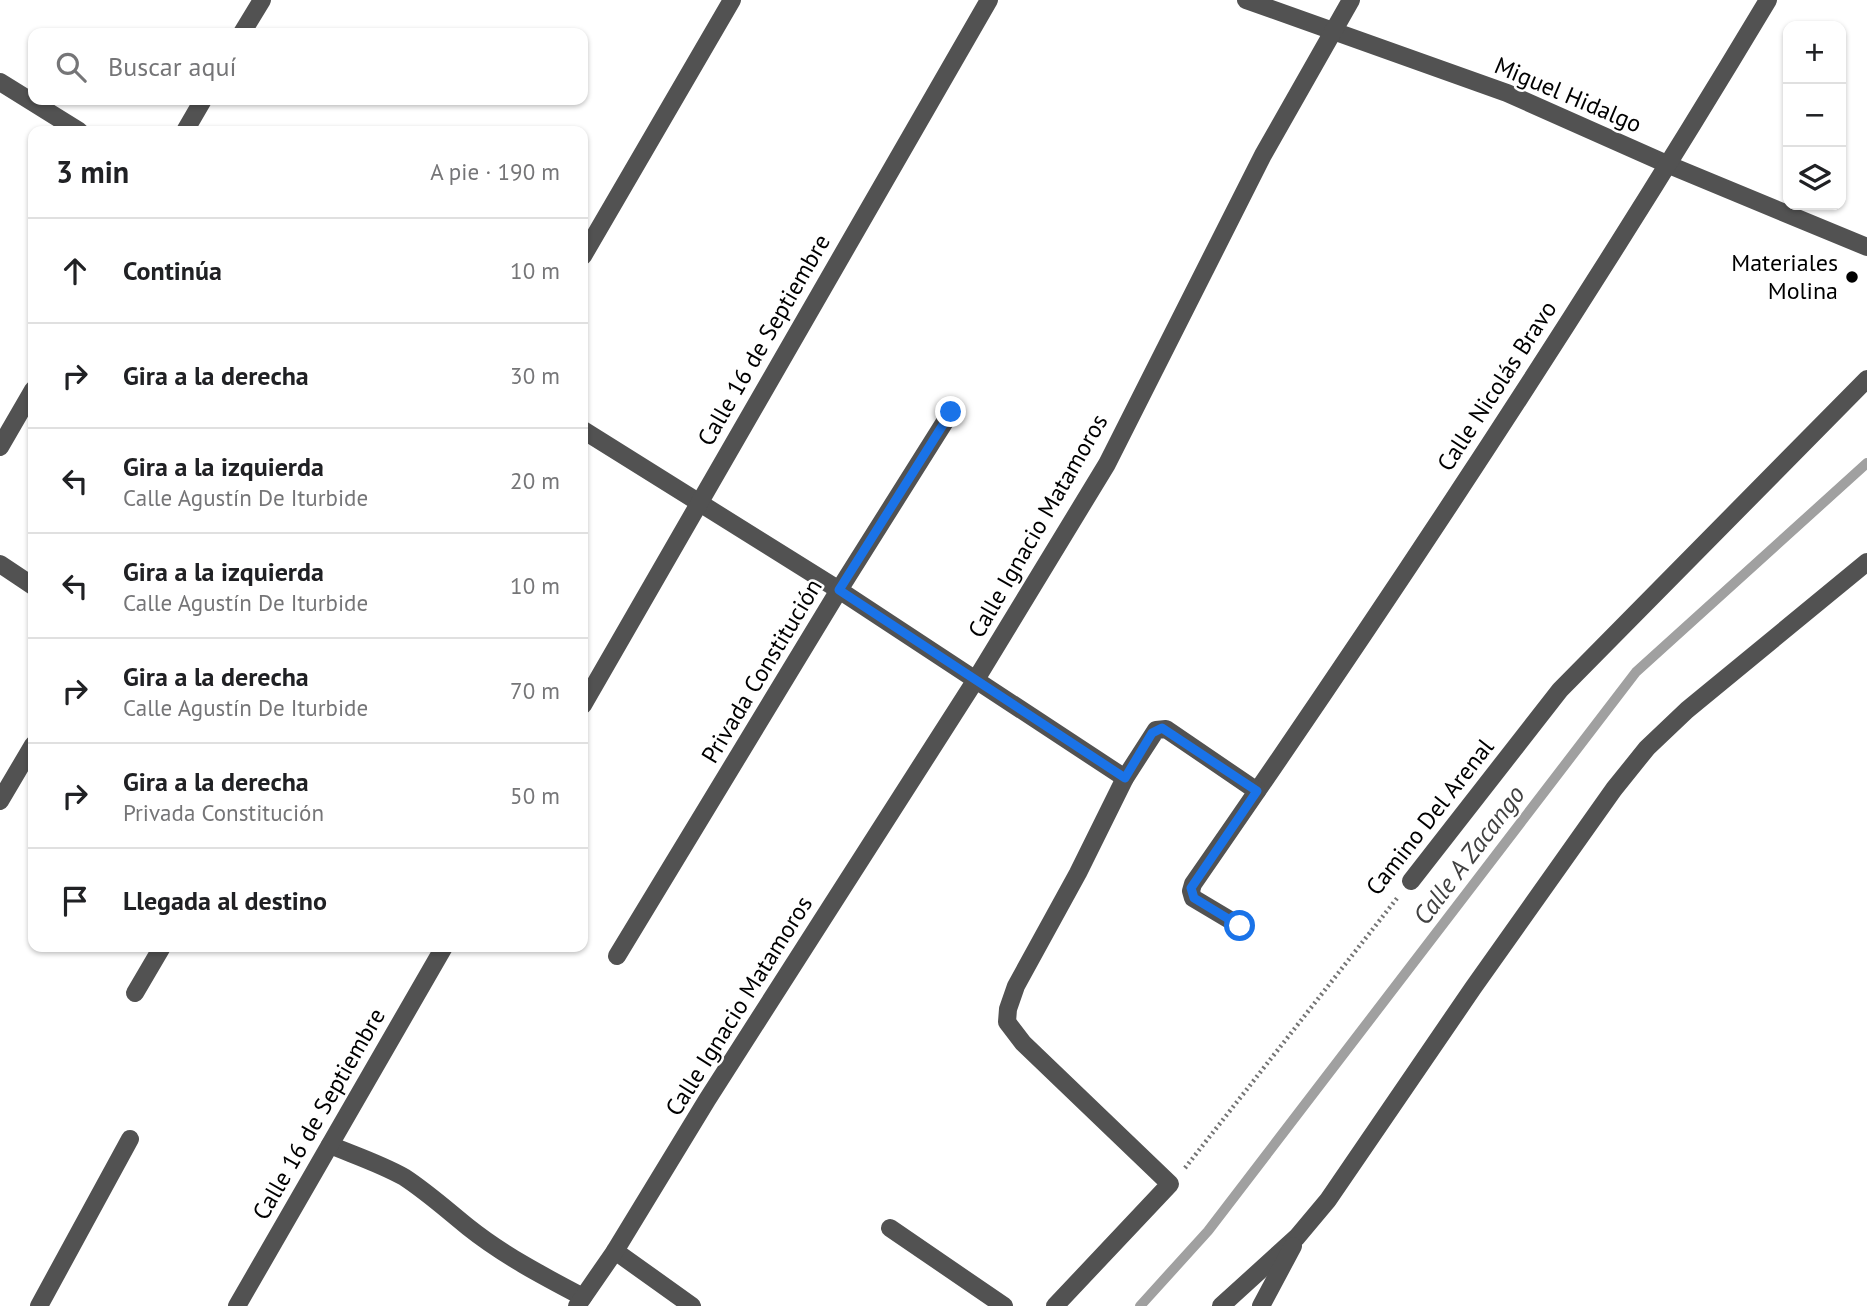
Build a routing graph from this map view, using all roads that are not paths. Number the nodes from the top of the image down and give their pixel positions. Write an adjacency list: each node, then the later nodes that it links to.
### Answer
1 (262, 0): 7 (street)
2 (732, 0): 16 (street)
3 (989, 0): 23 (street, Calle 16 de Septiembre)
4 (1246, 0): 8 (street, Miguel Hidalgo)
5 (1351, 0): 8 (street, Calle Ignacio Matamoros)
6 (1768, 0): 15 (street, Calle Nicolás Bravo)
7 (245, 28)
8 (1333, 30): 15 (street, Miguel Hidalgo); 28 (street, Calle Ignacio Matamoros)
9 (0, 82): 10 (street)
10 (28, 99)
11 (37, 105): 13 (street)
12 (200, 105): 14 (street)
13 (71, 126)
14 (188, 126)
15 (1669, 165): 17 (street, Miguel Hidalgo); 32 (street, Calle Nicolás Bravo)
16 (588, 247)
17 (1867, 247)
18 (1867, 379): 34 (street, Camino Del Arenal)
19 (28, 399): 22 (street)
20 (951, 412): 27 (street, Privada Constitución)
21 (588, 433): 23 (street)
22 (0, 447)
23 (700, 502): 27 (street); 29 (street, Calle 16 de Septiembre)
24 (1867, 562): 43 (street)
25 (0, 564): 26 (street)
26 (28, 583)
27 (839, 590): 28 (street); 38 (street, Privada Constitución)
28 (975, 681): 31 (street); 44 (street, Calle Ignacio Matamoros)
29 (588, 696)
30 (28, 753): 33 (street)
31 (1125, 778): 32 (street); 50 (street)
32 (1257, 791): 35 (street, Calle Nicolás Bravo)
33 (0, 801)
34 (1411, 881)
35 (1240, 926)
36 (159, 952): 39 (street)
37 (441, 952): 41 (street, Calle 16 de Septiembre)
38 (617, 956)
39 (135, 993)
40 (130, 1139): 46 (street)
41 (330, 1145): 45 (street); 47 (street, Calle 16 de Septiembre)
42 (890, 1228): 49 (street)
43 (1297, 1237): 51 (street); 52 (street)
44 (615, 1251): 45 (street, Calle Ignacio Matamoros); 48 (street)
45 (580, 1301)
46 (39, 1306)
47 (237, 1306)
48 (692, 1306)
49 (1004, 1306)
50 (1055, 1306)
51 (1221, 1306)
52 (1261, 1306)

